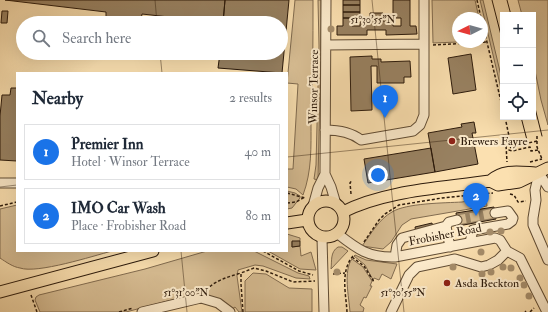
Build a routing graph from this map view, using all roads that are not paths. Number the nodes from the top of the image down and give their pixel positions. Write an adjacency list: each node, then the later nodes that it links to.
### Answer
1 (326, 0): 3 (street, Winsor Terrace)
2 (424, 0): 4 (street)
3 (326, 45): 4 (street); 5 (street, Winsor Terrace)
4 (424, 45): 5 (street)
5 (325, 130): 7 (street, Winsor Terrace)
6 (544, 168): 10 (street); 12 (main road); 25 (street)
7 (325, 174): 11 (street, Winsor Terrace); 12 (street, Winsor Terrace)
8 (0, 183): 9 (street)
9 (16, 183)
10 (548, 187)
11 (313, 206): 12 (main road); 14 (main road)
12 (340, 208): 18 (main road)
13 (495, 213): 20 (street)
14 (308, 220): 16 (main road); 19 (main road)
15 (457, 220): 17 (street)
16 (288, 223)
17 (446, 226): 21 (street); 24 (street)
18 (338, 234): 19 (main road); 24 (street, Frobisher Road)
19 (322, 238): 29 (street)
20 (470, 242): 21 (street, Frobisher Road); 22 (street, Frobisher Road)
21 (450, 247): 24 (street, Frobisher Road)
22 (507, 251): 30 (street); 31 (street, Frobisher Road)
23 (149, 252): 26 (main road)
24 (395, 257)
25 (548, 260)
26 (0, 292)
27 (142, 312): 28 (street)
28 (230, 312)
29 (324, 312)
30 (391, 312)
31 (547, 312)

